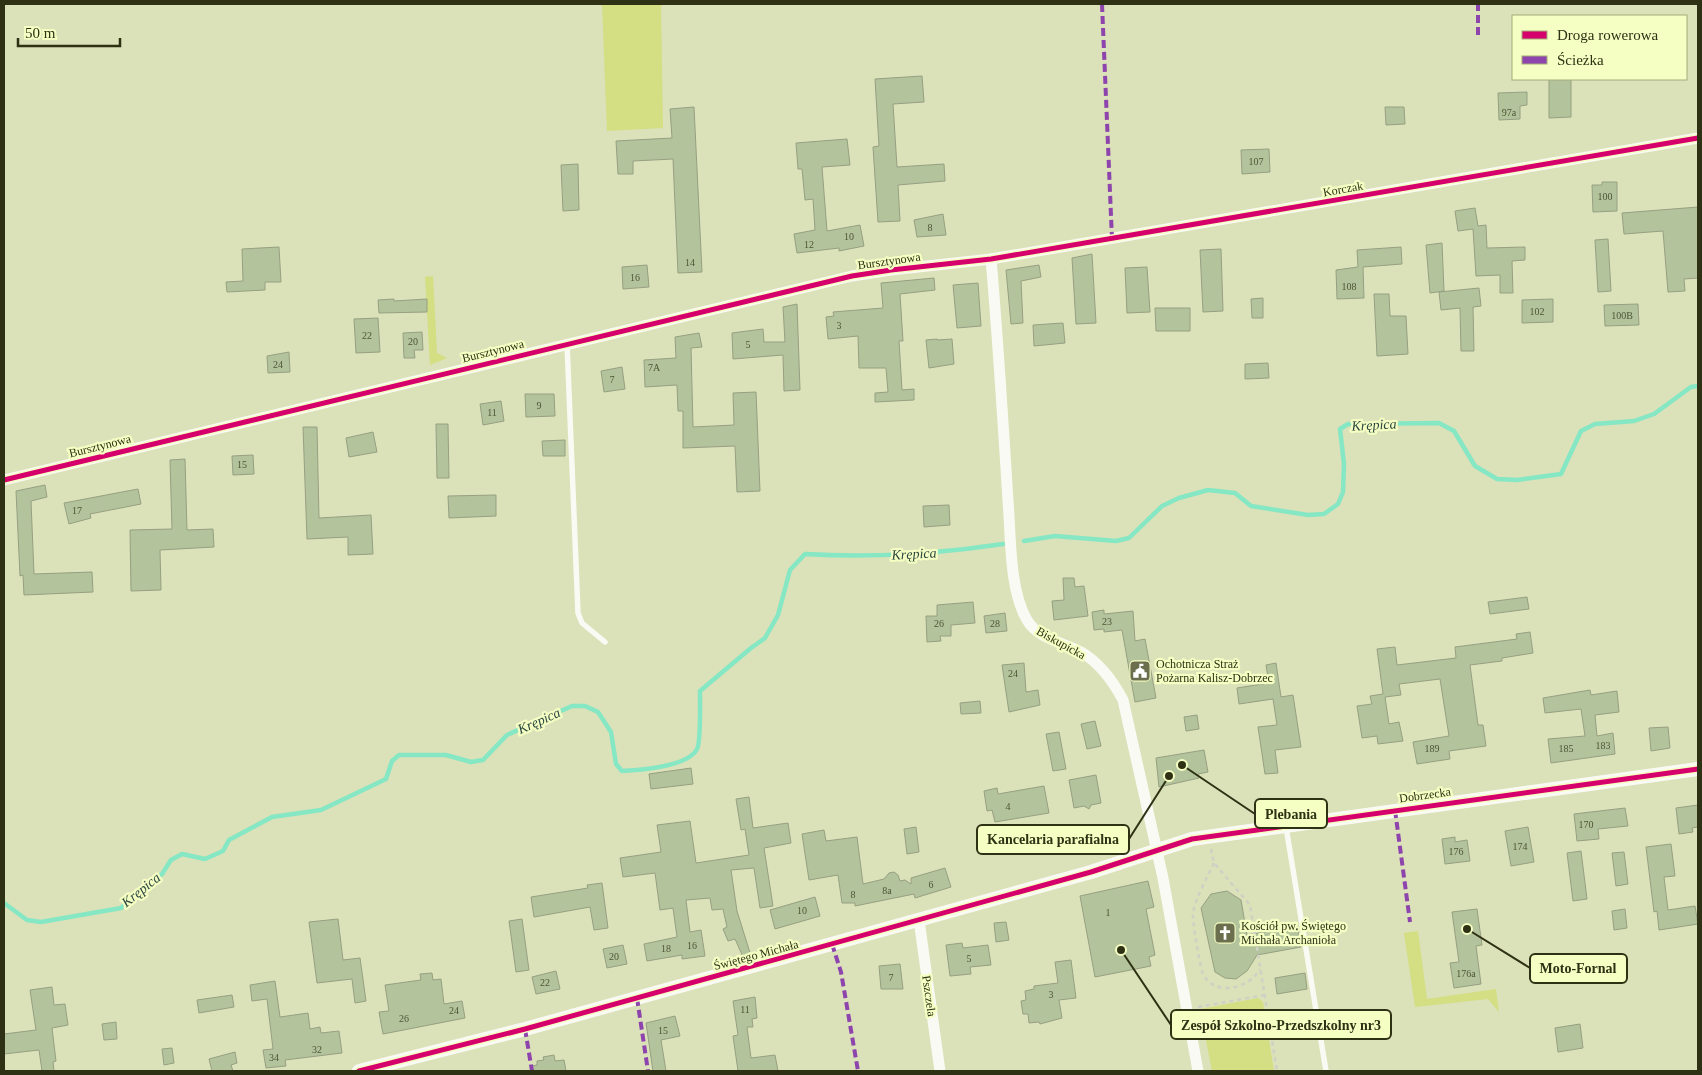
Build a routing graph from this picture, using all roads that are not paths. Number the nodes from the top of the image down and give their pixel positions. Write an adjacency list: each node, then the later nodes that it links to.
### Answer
1 (1698, 138): 2 (street, Korczak)
2 (991, 259): 3 (street, Bursztynowa); 8 (street, Biskupicka)
3 (568, 343): 4 (street, Bursztynowa); 5 (lane)
4 (4, 480)
5 (605, 642)
6 (1698, 769): 7 (street, Dobrzecka)
7 (1286, 824): 8 (street, Dobrzecka); 13 (lane)
8 (1157, 852): 9 (street, Świętego Michała); 12 (street, Biskupicka)
9 (918, 920): 10 (street, Świętego Michała); 11 (street, Pszczela)
10 (359, 1071)
11 (940, 1071)
12 (1198, 1071)
13 (1326, 1071)

